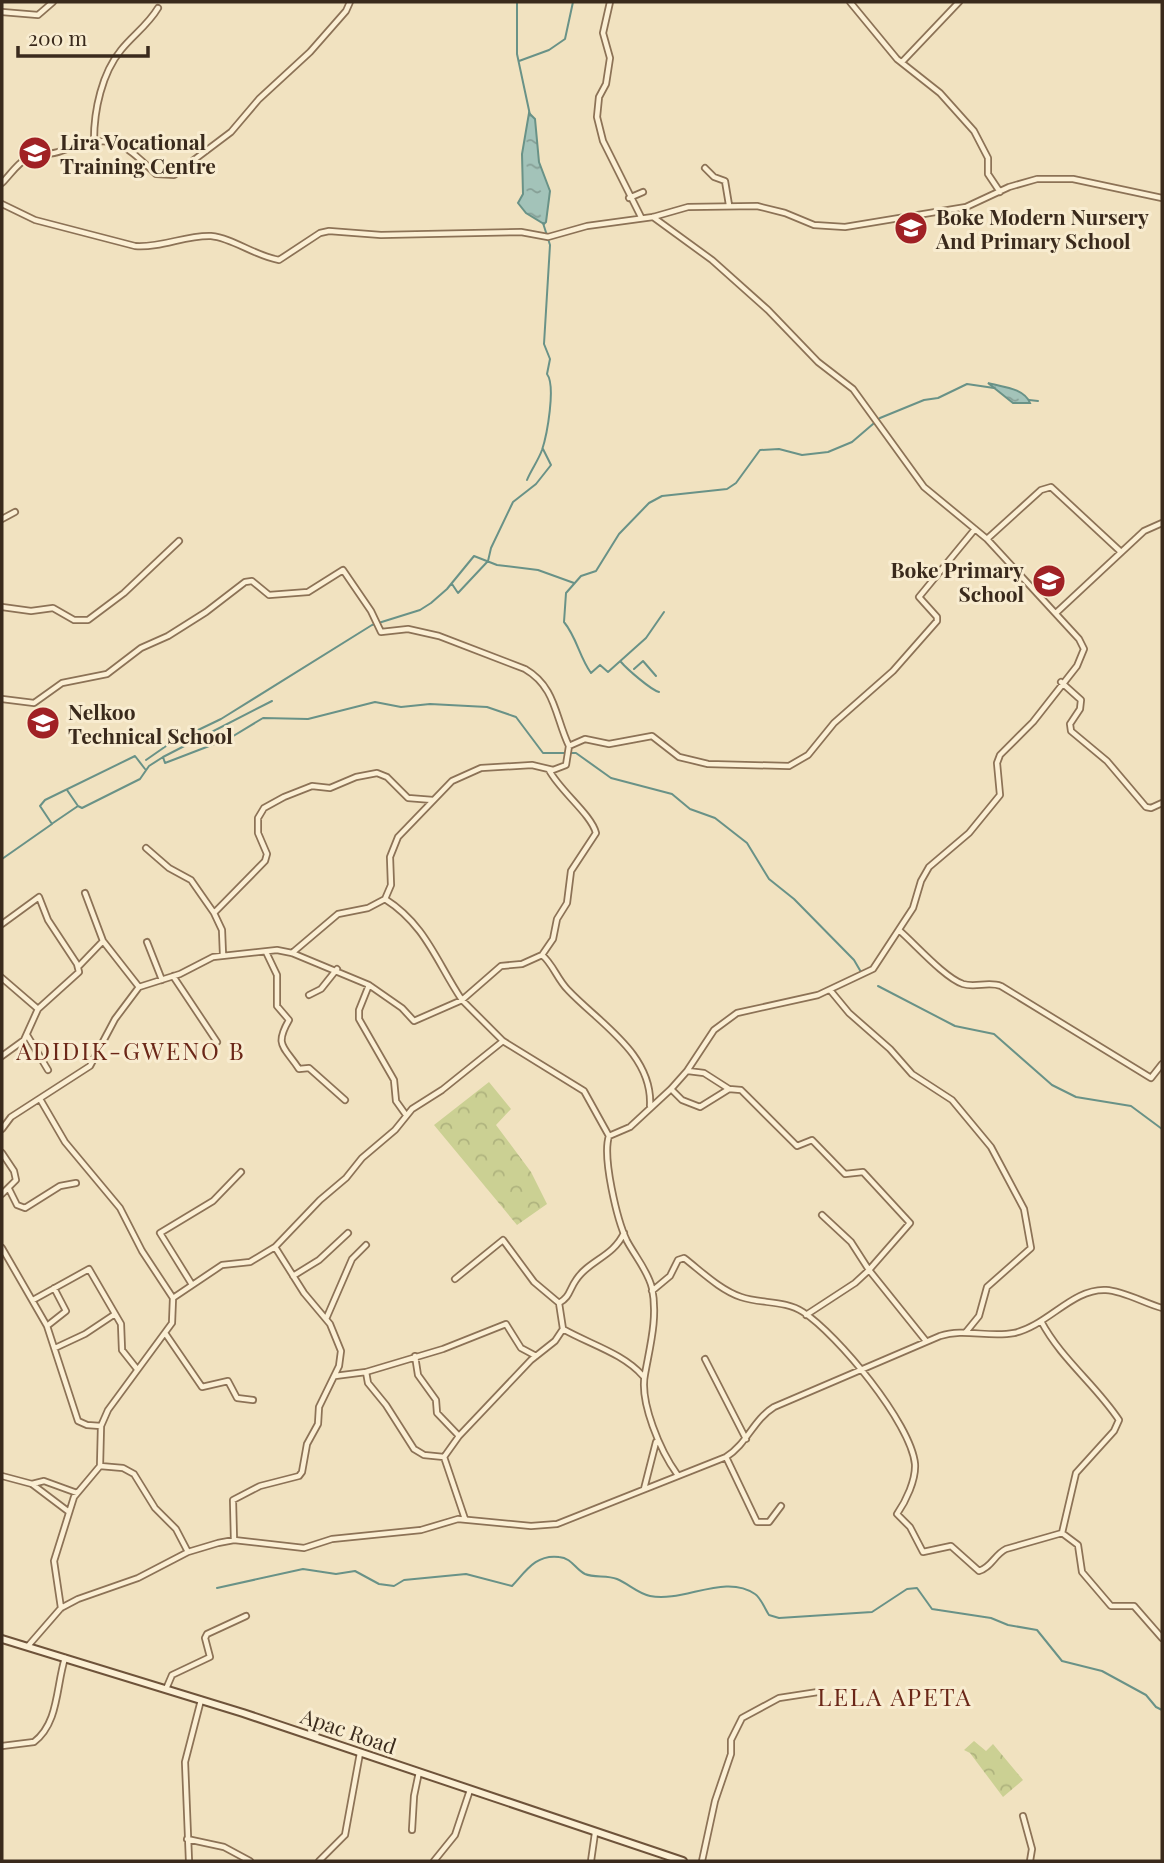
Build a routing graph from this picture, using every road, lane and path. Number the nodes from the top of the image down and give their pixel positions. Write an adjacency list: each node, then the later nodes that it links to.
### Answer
1 (53, 2): 7 (street)
2 (350, 2): 9 (street)
3 (610, 2): 16 (street)
4 (850, 2): 8 (street)
5 (959, 2): 8 (street)
6 (158, 8): 9 (street)
7 (2, 12)
8 (902, 63): 14 (street)
9 (94, 140): 11 (street)
10 (705, 168): 19 (street)
11 (2, 183)
12 (1162, 191): 15 (street)
13 (643, 192): 16 (street)
14 (1000, 192): 15 (street); 19 (street)
15 (1155, 197): 17 (street)
16 (629, 198): 21 (street)
17 (1162, 198)
18 (2, 204): 21 (street)
19 (729, 205): 20 (street)
20 (653, 217): 21 (street); 25 (street)
21 (641, 218)
22 (15, 512): 23 (street)
23 (2, 519)
24 (1162, 523): 28 (street)
25 (975, 529): 26 (street); 33 (street)
26 (987, 539): 28 (street); 30 (street)
27 (179, 541): 29 (street)
28 (1121, 552): 30 (street)
29 (2, 607)
30 (1055, 613): 31 (street)
31 (1061, 682): 36 (street); 42 (street)
32 (2, 699): 33 (street)
33 (569, 746): 34 (street)
34 (549, 770): 35 (street); 48 (street)
35 (434, 800): 39 (street); 40 (street)
36 (1162, 803)
37 (146, 848): 40 (street)
38 (85, 893): 43 (street)
39 (385, 899): 46 (street); 58 (street)
40 (214, 913): 47 (street)
41 (2, 924): 49 (street)
42 (900, 931): 56 (street); 64 (street)
43 (103, 941): 49 (street); 55 (street)
44 (147, 942): 53 (street)
45 (266, 952): 46 (street); 47 (street); 70 (street)
46 (292, 953): 50 (street)
47 (223, 955): 51 (street)
48 (542, 955): 58 (street); 71 (street)
49 (79, 967): 59 (street)
50 (337, 970): 54 (street); 57 (street)
51 (173, 976): 53 (street); 62 (street)
52 (2, 978): 59 (street)
53 (162, 980): 55 (street)
54 (369, 985): 58 (street); 72 (street)
55 (139, 987): 69 (street)
56 (830, 990): 66 (street); 102 (street)
57 (309, 995)
58 (462, 1000): 61 (street)
59 (38, 1009): 60 (street)
60 (27, 1035): 63 (street); 65 (street)
61 (503, 1041): 72 (street); 74 (street)
62 (217, 1042)
63 (2, 1056)
64 (1162, 1064)
65 (48, 1070)
66 (687, 1071): 67 (street); 68 (street)
67 (671, 1089): 68 (street); 71 (street)
68 (729, 1089): 86 (street)
69 (40, 1099): 73 (street); 92 (street)
70 (345, 1100)
71 (650, 1105): 74 (street)
72 (406, 1115): 84 (street)
73 (2, 1129)
74 (609, 1136): 82 (street)
75 (2, 1153): 78 (street)
76 (241, 1172): 89 (street)
77 (76, 1183): 78 (street)
78 (9, 1189): 79 (street)
79 (2, 1194)
80 (822, 1215): 86 (street)
81 (348, 1233): 87 (street)
82 (624, 1233): 91 (street); 94 (street)
83 (366, 1245): 98 (street)
84 (275, 1247): 87 (street); 89 (street)
85 (2, 1248): 93 (street)
86 (869, 1270): 97 (street); 104 (street)
87 (293, 1276): 98 (street)
88 (455, 1279): 94 (street)
89 (191, 1283): 92 (street)
90 (54, 1287): 93 (street); 96 (street); 100 (street)
91 (652, 1291): 97 (street); 113 (street)
92 (173, 1298): 103 (street)
93 (33, 1300): 100 (street)
94 (559, 1303): 101 (street)
95 (1162, 1308): 99 (street)
96 (115, 1314): 105 (street); 110 (street)
97 (806, 1315): 109 (street)
98 (326, 1319): 112 (street)
99 (1041, 1321): 102 (street); 130 (street)
100 (47, 1326): 105 (street)
101 (563, 1329): 107 (street); 113 (street)
102 (965, 1332): 104 (street)
103 (165, 1333): 110 (street); 114 (street)
104 (926, 1341): 109 (street)
105 (55, 1348): 115 (street)
106 (415, 1356): 107 (street); 111 (street); 116 (street)
107 (536, 1356): 116 (street)
108 (705, 1359): 117 (street)
109 (859, 1368): 117 (street); 130 (street)
110 (137, 1369): 115 (street)
111 (366, 1373): 112 (street); 119 (street)
112 (335, 1376): 131 (street)
113 (644, 1376): 118 (street)
114 (253, 1400)
115 (101, 1426): 121 (street)
116 (459, 1436): 119 (street)
117 (746, 1439): 120 (street)
118 (656, 1441): 122 (street); 125 (street)
119 (444, 1457): 129 (street)
120 (726, 1457): 122 (street); 127 (street)
121 (100, 1466): 126 (street); 132 (street)
122 (677, 1475): 125 (street)
123 (2, 1476): 124 (street)
124 (32, 1485): 126 (street); 128 (street)
125 (643, 1489): 129 (street)
126 (77, 1493): 128 (street)
127 (781, 1506)
128 (69, 1513): 133 (street)
129 (465, 1519): 131 (street)
130 (1062, 1534): 135 (street)
131 (234, 1540): 132 (street)
132 (188, 1552): 133 (street)
133 (61, 1608): 137 (street)
134 (246, 1616): 139 (street)
135 (1162, 1638)
136 (2, 1639): 137 (main road, Apac Road)
137 (28, 1646): 138 (main road, Apac Road)
138 (65, 1658): 139 (main road, Apac Road); 142 (street)
139 (166, 1689): 141 (main road, Apac Road)
140 (818, 1692): 157 (street)
141 (201, 1699): 143 (main road, Apac Road); 149 (street)
142 (2, 1746)
143 (360, 1752): 144 (main road, Apac Road); 153 (street)
144 (419, 1772): 145 (main road, Apac Road); 147 (street)
145 (470, 1790): 148 (main road, Apac Road); 154 (street)
146 (1023, 1816): 158 (street)
147 (412, 1830)
148 (595, 1833): 150 (main road, Apac Road); 155 (street)
149 (187, 1839): 151 (street); 152 (street)
150 (670, 1860): 156 (main road, Apac Road)
151 (189, 1861)
152 (250, 1861)
153 (319, 1861)
154 (434, 1861)
155 (591, 1861)
156 (683, 1861)
157 (702, 1861)
158 (1030, 1861)

